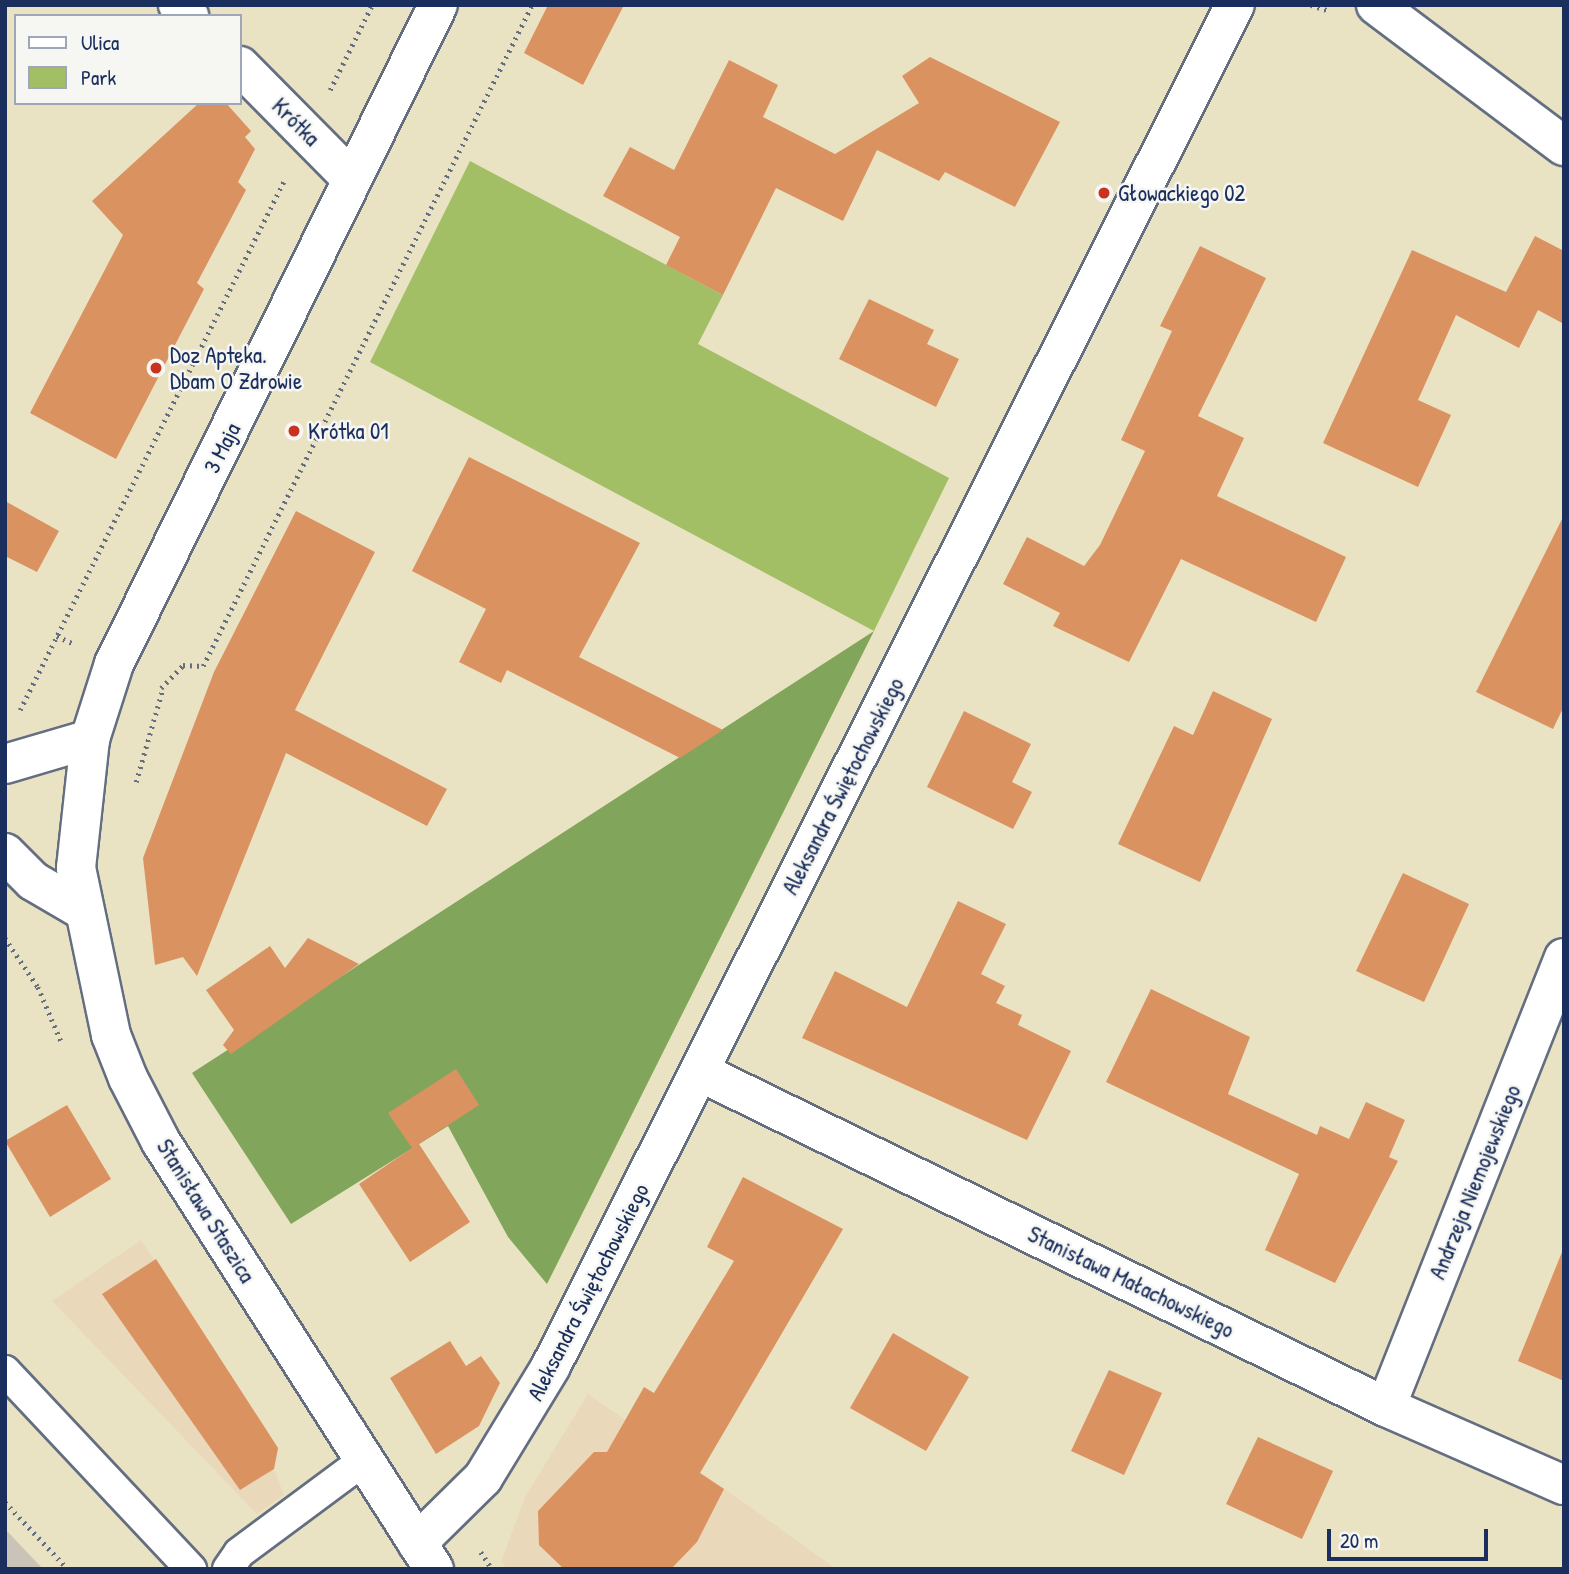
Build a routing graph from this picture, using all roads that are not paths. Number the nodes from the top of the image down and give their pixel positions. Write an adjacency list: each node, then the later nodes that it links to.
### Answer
1 (438, 5): 6 (street, 3 Maja)
2 (1235, 5): 12 (street, Aleksandra Świętochowskiego)
3 (1376, 5): 5 (street)
4 (242, 68): 6 (street, Krótka)
5 (1564, 146)
6 (351, 178): 7 (street, 3 Maja)
7 (90, 739): 8 (street); 10 (street, 3 Maja)
8 (5, 764)
9 (5, 853): 10 (street)
10 (81, 909): 15 (street, Stanisława Staszica)
11 (1564, 958): 14 (street, Andrzeja Niemojewskiego)
12 (700, 1072): 14 (street, Stanisława Małachowskiego); 17 (street, Aleksandra Świętochowskiego)
13 (5, 1371): 18 (lane)
14 (1387, 1407): 16 (street, Stanisława Małachowskiego)
15 (363, 1461): 17 (street, Stanisława Staszica); 19 (lane)
16 (1564, 1485)
17 (426, 1556)
18 (191, 1569)
19 (228, 1569)

